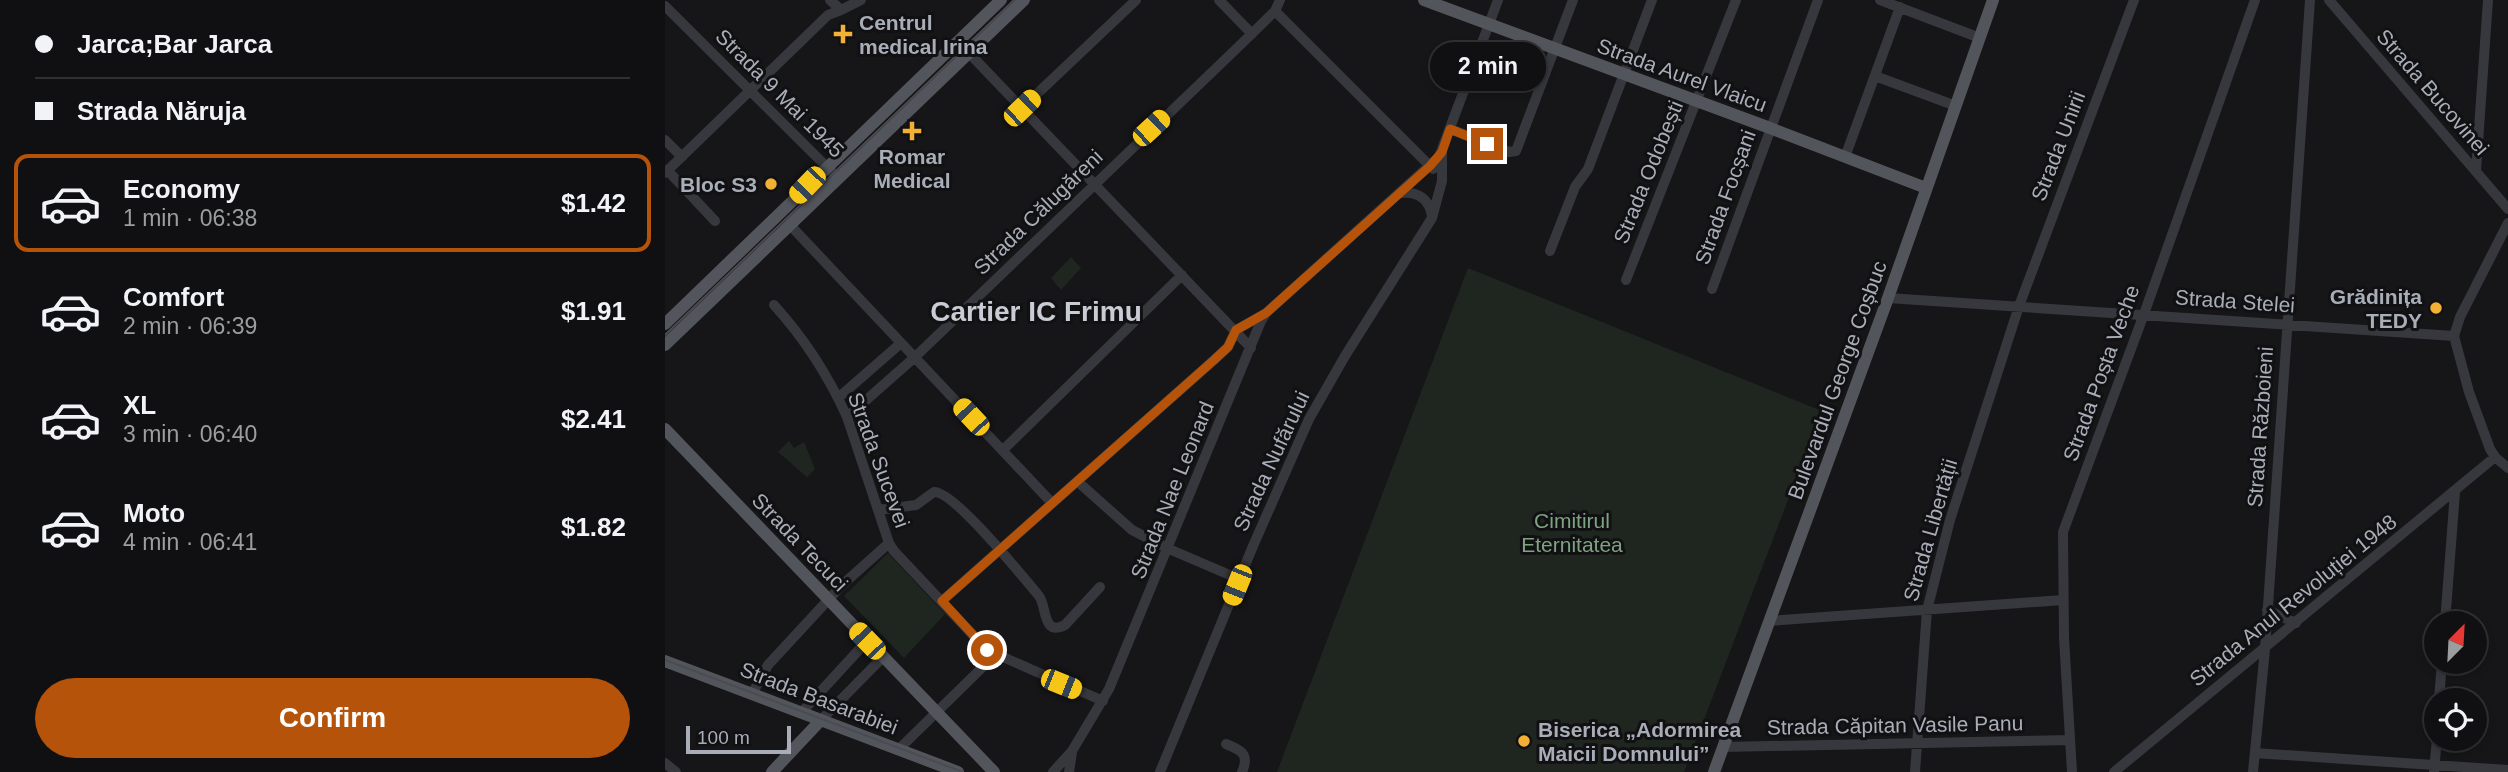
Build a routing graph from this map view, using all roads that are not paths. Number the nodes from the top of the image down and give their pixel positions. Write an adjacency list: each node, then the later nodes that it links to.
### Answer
1 (830, 0): 23 (street)
2 (861, 0): 23 (street)
3 (1001, 0): 43 (main road)
4 (1024, 0): 29 (main road)
5 (1136, 0): 35 (street)
6 (1219, 0): 26 (street)
7 (1280, 0): 24 (street, Strada Călugăreni)
8 (1424, 0): 25 (main road, Strada Aurel Vlaicu)
9 (1497, 0): 25 (street, Strada Nae Leonard)
10 (1573, 0): 28 (street)
11 (1652, 0): 30 (street)
12 (1736, 0): 33 (street, Strada Odobești)
13 (1818, 0): 36 (street, Strada Focșani)
14 (1879, 0): 22 (street)
15 (1993, 0): 27 (main road, Bulevardul George Coșbuc)
16 (2134, 0): 64 (street, Strada Unirii)
17 (2255, 0): 66 (street, Strada Poșta Veche)
18 (2310, 0): 68 (street, Strada Războieni)
19 (2329, 0): 45 (street, Strada Bucovinei)
20 (2489, 0): 45 (street)
21 (665, 6): 32 (street, Strada 9 Mai 1945)
22 (1900, 7): 27 (street); 31 (street)
23 (841, 10): 32 (street)
24 (1275, 12): 26 (street, Strada Călugăreni); 41 (street)
25 (1489, 24): 28 (main road, Strada Aurel Vlaicu); 37 (street, Strada Nae Leonard)
26 (1252, 34): 50 (street, Strada Călugăreni)
27 (1980, 38): 34 (main road, Bulevardul George Coșbuc)
28 (1556, 49): 30 (main road, Strada Aurel Vlaicu); 37 (street)
29 (969, 53): 35 (street); 48 (main road)
30 (1624, 74): 33 (main road, Strada Aurel Vlaicu); 58 (street)
31 (1875, 76): 34 (street); 42 (street)
32 (751, 90): 40 (street); 43 (street, Strada 9 Mai 1945)
33 (1697, 101): 36 (main road, Strada Aurel Vlaicu); 60 (street, Strada Odobești)
34 (1956, 106): 51 (main road, Bulevardul George Coșbuc)
35 (1022, 108): 50 (street)
36 (1770, 128): 42 (main road, Strada Aurel Vlaicu); 61 (street, Strada Focșani)
37 (1450, 129): 39 (street, Strada Nae Leonard)
38 (665, 140): 40 (street)
39 (1442, 152): 41 (street); 44 (street, Strada Nae Leonard); 49 (street, Strada Nufărului)
40 (682, 157): 46 (street)
41 (1421, 157): 44 (street); 47 (street)
42 (1845, 157): 51 (main road, Strada Aurel Vlaicu)
43 (827, 166): 48 (street, Strada 9 Mai 1945); 67 (main road)
44 (1430, 166): 47 (street, Strada Nae Leonard); 49 (street)
45 (2476, 171): 53 (street, Strada Bucovinei)
46 (666, 172): 55 (street)
47 (1418, 177): 52 (street, Strada Nae Leonard)
48 (838, 178): 57 (main road)
49 (1441, 181): 54 (street, Strada Nufărului)
50 (1094, 183): 59 (street); 74 (street, Strada Călugăreni)
51 (1926, 188): 62 (main road, Bulevardul George Coșbuc)
52 (1401, 193): 54 (street); 65 (street, Strada Nae Leonard)
53 (2508, 209)
54 (1432, 218): 88 (street, Strada Nufărului)
55 (715, 221)
56 (2508, 223): 70 (street)
57 (790, 225): 71 (street); 72 (main road)
58 (1550, 251)
59 (1182, 275): 69 (street); 78 (street)
60 (1626, 280)
61 (1712, 289)
62 (1888, 298): 64 (street, Strada Stelei); 96 (main road, Bulevardul George Coșbuc)
63 (773, 305): 75 (street, Strada Sucevei)
64 (2019, 306): 66 (street, Strada Stelei); 93 (street, Strada Libertății)
65 (1266, 313): 69 (street); 73 (street, Strada Nae Leonard)
66 (2144, 314): 68 (street, Strada Stelei); 91 (street, Strada Poșta Veche)
67 (665, 324)
68 (2286, 324): 70 (street, Strada Stelei); 94 (street, Strada Războieni)
69 (1236, 330): 73 (street); 81 (street)
70 (2454, 336): 79 (street)
71 (901, 343): 74 (street); 75 (street)
72 (665, 345)
73 (1251, 348): 86 (street, Strada Nae Leonard)
74 (915, 357): 76 (street, Strada Călugăreni); 78 (street)
75 (838, 398): 76 (street, Strada Sucevei)
76 (847, 417): 84 (street, Strada Sucevei)
77 (665, 429): 90 (main road, Strada Tecuci)
78 (1003, 450): 83 (street)
79 (2495, 457): 80 (street); 82 (street, Strada Anul Revoluției 1948)
80 (2508, 468)
81 (1077, 481): 83 (street); 86 (street)
82 (2455, 492): 95 (street); 97 (street, Strada Anul Revoluției 1948)
83 (1052, 503): 87 (street)
84 (877, 510): 85 (street, Strada Sucevei); 87 (street)
85 (889, 543): 90 (street); 92 (street, Strada Sucevei)
86 (1169, 549): 88 (street); 104 (street, Strada Nae Leonard)
87 (1000, 550): 89 (street); 92 (street)
88 (1239, 579): 125 (street, Strada Nufărului)
89 (1100, 587)
90 (828, 600): 98 (main road, Strada Tecuci); 103 (street)
91 (2063, 600): 93 (street); 108 (street, Strada Poșta Veche)
92 (942, 601): 100 (street, Strada Sucevei)
93 (1927, 610): 96 (street); 110 (street, Strada Libertății)
94 (2267, 610): 97 (street); 99 (street, Strada Războieni)
95 (2446, 611)
96 (1769, 621): 111 (main road, Bulevardul George Coșbuc)
97 (2296, 623): 99 (street, Strada Anul Revoluției 1948)
98 (867, 641): 101 (main road, Strada Tecuci); 105 (street)
99 (2265, 649): 114 (street, Strada Războieni); 129 (street, Strada Anul Revoluției 1948)
100 (995, 655): 104 (street, Strada Sucevei); 106 (street)
101 (883, 657): 106 (main road, Strada Tecuci); 107 (street)
102 (665, 661): 103 (main road, Strada Basarabiei)
103 (752, 694): 105 (main road, Strada Basarabiei)
104 (1103, 701): 113 (street, Strada Nae Leonard)
105 (801, 713): 107 (main road, Strada Basarabiei)
106 (936, 713): 112 (street); 122 (main road, Strada Tecuci)
107 (821, 720): 112 (main road, Strada Basarabiei); 120 (main road)
108 (2069, 740): 110 (street, Strada Căpitan Vasile Panu); 118 (street, Strada Poșta Veche)
109 (1226, 744): 126 (street)
110 (1917, 744): 111 (street, Strada Căpitan Vasile Panu); 128 (street, Strada Libertății)
111 (1723, 747): 127 (main road, Bulevardul George Coșbuc)
112 (899, 749): 121 (main road, Strada Basarabiei)
113 (1072, 751): 123 (street, Strada Nae Leonard); 124 (street, Strada Nae Leonard)
114 (2255, 753): 116 (street); 130 (street, Strada Războieni)
115 (665, 763): 119 (street)
116 (2434, 768): 117 (street)
117 (2508, 770)
118 (2074, 771)
119 (676, 772)
120 (772, 772)
121 (958, 772)
122 (994, 772)
123 (1053, 772)
124 (1069, 772)
125 (1160, 772)
126 (1243, 772)
127 (1714, 772)
128 (1915, 772)
129 (2114, 772)
130 (2253, 772)

